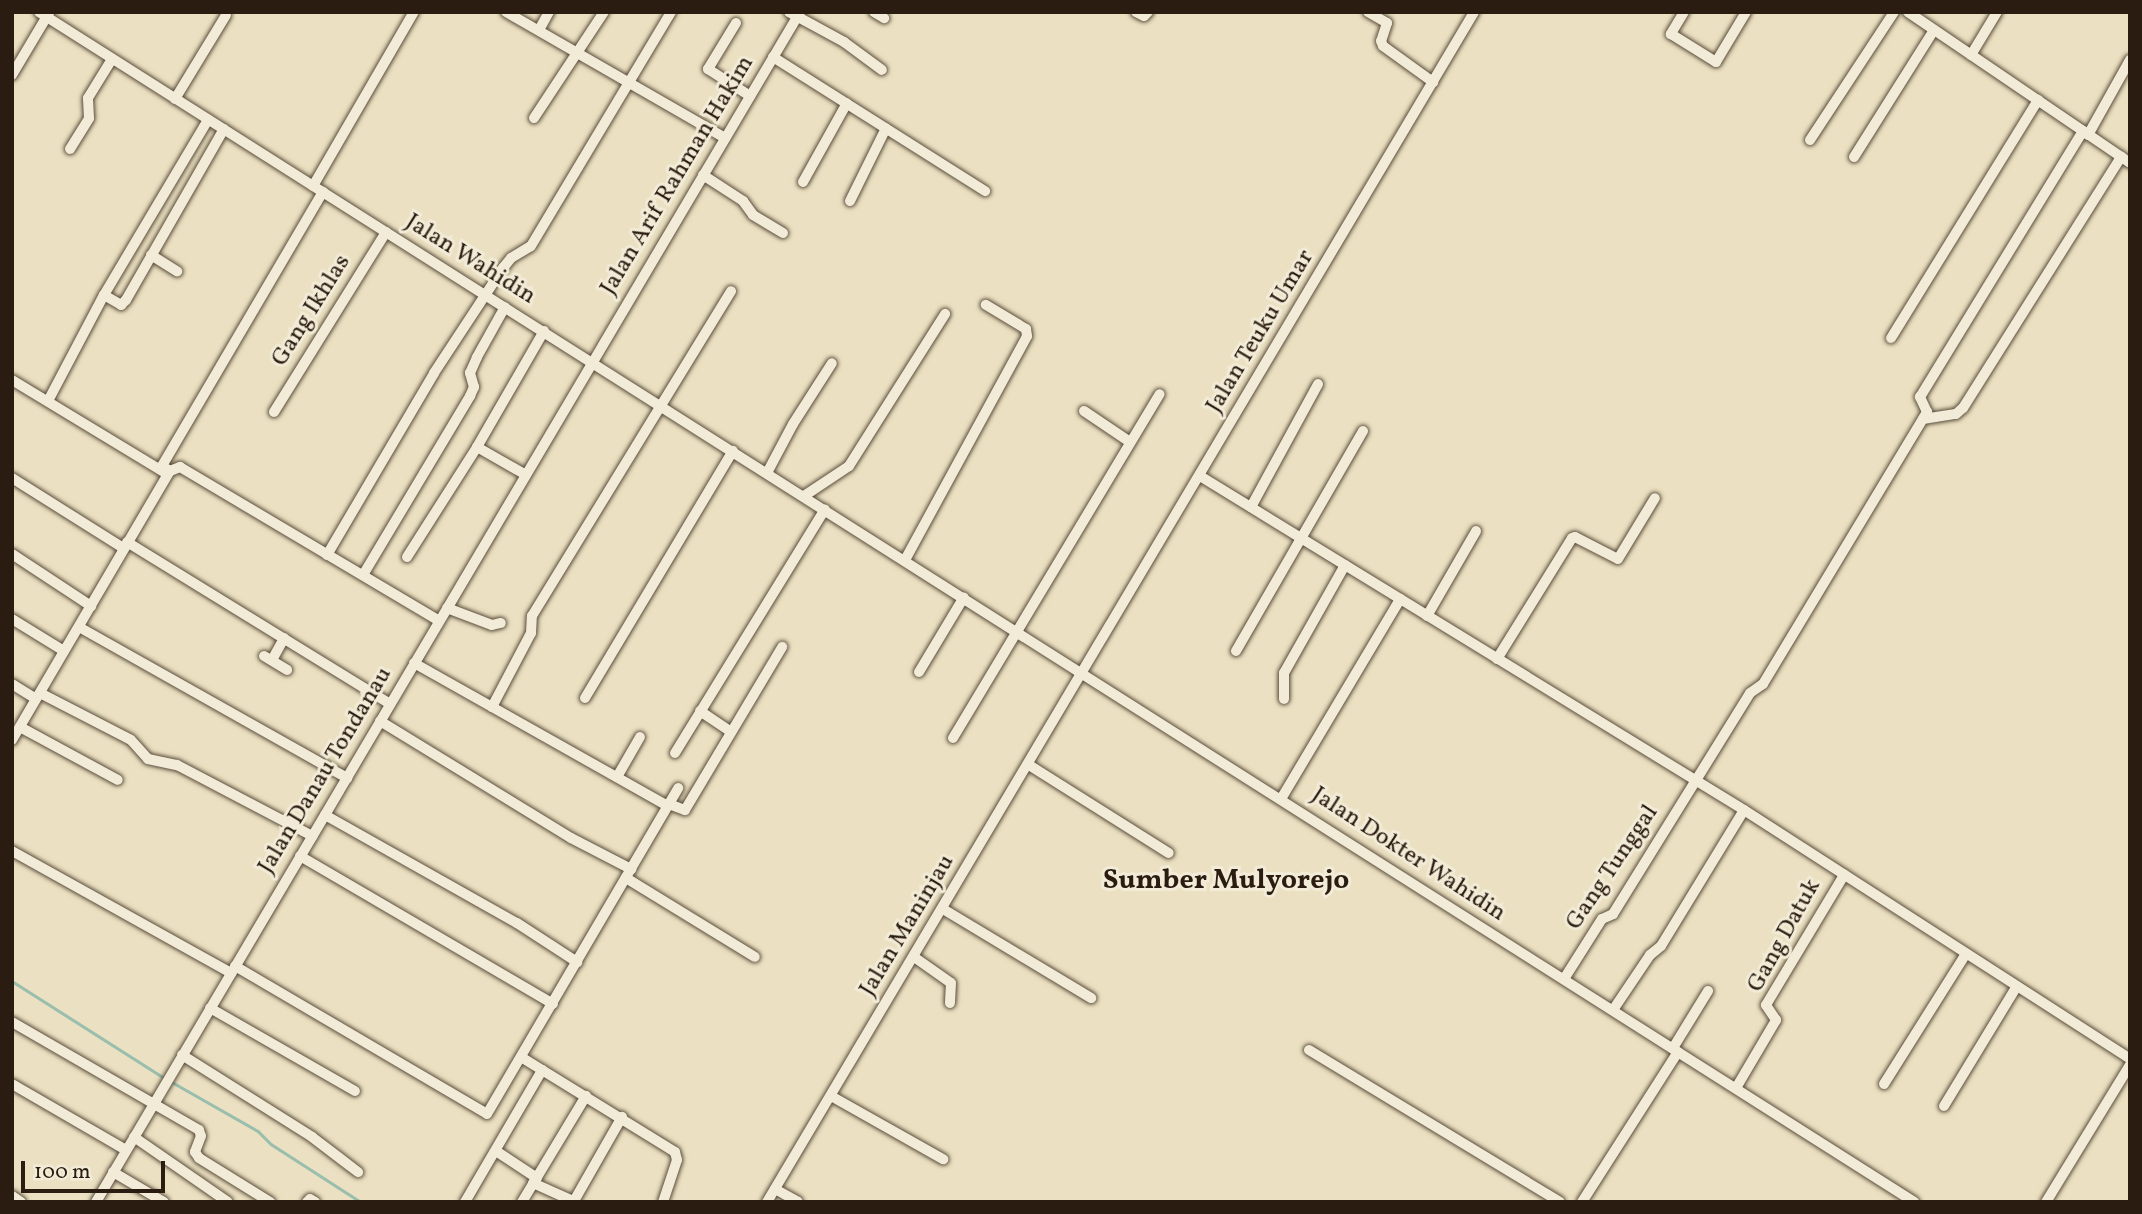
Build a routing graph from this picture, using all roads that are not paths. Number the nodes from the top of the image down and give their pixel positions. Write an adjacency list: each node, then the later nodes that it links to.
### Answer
1 (414, 12): 49 (street)
2 (506, 12): 19 (street)
3 (549, 12): 22 (street)
4 (604, 12): 24 (street)
5 (671, 12): 32 (street)
6 (1136, 12): 7 (street)
7 (1148, 12)
8 (1368, 12): 21 (street)
9 (1394, 12): 21 (street)
10 (1474, 12): 31 (street, Jalan Teuku Umar)
11 (1685, 12): 12 (street)
12 (1746, 12)
13 (1894, 12): 43 (street)
14 (1908, 12): 23 (street)
15 (1997, 12): 25 (street)
16 (45, 14): 27 (street, Jalan Wahidin); 30 (street)
17 (795, 14): 26 (street, Jalan Arif Rahman Hakim); 29 (street)
18 (226, 15): 34 (street)
19 (523, 16): 22 (street)
20 (736, 23): 33 (street)
21 (1387, 23): 31 (street)
22 (539, 30): 24 (street)
23 (1934, 30): 25 (street); 45 (street)
24 (577, 54): 32 (street); 37 (street)
25 (1970, 55): 35 (street)
26 (773, 57): 33 (street, Jalan Arif Rahman Hakim); 36 (street)
27 (112, 59): 34 (street, Jalan Wahidin); 44 (street)
28 (2130, 60): 41 (street)
29 (882, 70)
30 (12, 75)
31 (1433, 82): 84 (street, Jalan Teuku Umar)
32 (630, 83): 42 (street); 61 (street)
33 (750, 96): 42 (street, Jalan Arif Rahman Hakim)
34 (175, 99): 38 (street, Jalan Wahidin)
35 (2038, 100): 41 (street); 66 (street)
36 (847, 103): 39 (street); 48 (street)
37 (534, 118)
38 (208, 120): 40 (street, Jalan Wahidin); 53 (street)
39 (886, 128): 50 (street); 52 (street)
40 (224, 129): 49 (street, Jalan Wahidin); 54 (street)
41 (2085, 133): 46 (street); 76 (street)
42 (725, 138): 47 (street, Jalan Arif Rahman Hakim)
43 (1810, 140)
44 (70, 149)
45 (1854, 157)
46 (2125, 160): 76 (street)
47 (703, 175): 56 (street); 67 (street, Jalan Arif Rahman Hakim)
48 (803, 182)
49 (313, 186): 51 (street, Jalan Wahidin)
50 (985, 191)
51 (323, 192): 55 (street, Jalan Wahidin); 81 (street)
52 (850, 201)
53 (147, 222): 54 (street); 60 (street)
54 (164, 232): 57 (street)
55 (386, 232): 61 (street, Jalan Wahidin); 75 (street, Gang Ikhlas)
56 (783, 233)
57 (151, 255): 58 (street); 60 (street)
58 (177, 271)
59 (731, 291): 73 (street)
60 (104, 295): 72 (street)
61 (487, 295): 63 (street, Jalan Wahidin); 95 (street)
62 (986, 305): 97 (street)
63 (505, 307): 65 (street, Jalan Wahidin); 99 (street)
64 (945, 314): 86 (street)
65 (544, 331): 67 (street, Jalan Wahidin); 79 (street)
66 (1891, 338)
67 (592, 362): 73 (street, Jalan Wahidin); 83 (street, Jalan Danau Tondanau)
68 (832, 363): 82 (street)
69 (12, 380): 72 (street)
70 (1318, 384): 88 (street)
71 (1160, 394): 78 (street)
72 (48, 401): 81 (street)
73 (662, 406): 80 (street, Jalan Wahidin); 124 (street)
74 (1084, 411): 78 (street)
75 (274, 412)
76 (1923, 419): 137 (street, Gang Tunggal)
77 (1363, 431): 91 (street)
78 (1130, 442): 109 (street)
79 (478, 447): 83 (street); 96 (street)
80 (733, 451): 82 (street, Jalan Wahidin); 121 (street)
81 (169, 472): 93 (street); 95 (street)
82 (767, 472): 86 (street, Jalan Wahidin)
83 (526, 475): 103 (street, Jalan Danau Tondanau)
84 (1200, 476): 88 (street); 118 (street, Jalan Teuku Umar)
85 (12, 478): 93 (street)
86 (804, 496): 89 (street, Jalan Wahidin)
87 (1655, 498): 114 (street)
88 (1251, 508): 91 (street)
89 (825, 509): 92 (street, Jalan Wahidin); 125 (street)
90 (1476, 531): 104 (street)
91 (1300, 538): 98 (street); 113 (street)
92 (879, 544): 97 (street, Jalan Dokter Wahidin)
93 (125, 545): 102 (street); 110 (street)
94 (12, 554): 102 (street)
95 (327, 555): 99 (street)
96 (407, 557)
97 (905, 560): 100 (street, Jalan Dokter Wahidin)
98 (1345, 565): 101 (street); 122 (street)
99 (363, 575): 106 (street)
100 (964, 597): 109 (street, Jalan Dokter Wahidin); 117 (street)
101 (1400, 599): 104 (street); 139 (street)
102 (91, 606): 108 (street)
103 (447, 608): 106 (street, Jalan Danau Tondanau); 107 (street)
104 (1427, 616): 114 (street)
105 (12, 619): 112 (street)
106 (439, 621): 115 (street, Jalan Danau Tondanau)
107 (501, 623)
108 (79, 627): 112 (street); 135 (street)
109 (1016, 630): 118 (street, Jalan Dokter Wahidin); 130 (street)
110 (284, 638): 116 (street); 123 (street)
111 (782, 647): 128 (street)
112 (64, 651): 120 (street)
113 (1236, 651)
114 (1497, 659): 137 (street)
115 (414, 663): 123 (street, Jalan Danau Tondanau); 124 (street)
116 (287, 670)
117 (919, 672)
118 (1084, 673): 133 (street, Jalan Maninjau); 139 (street, Jalan Dokter Wahidin)
119 (12, 684): 120 (street)
120 (38, 696): 127 (street); 143 (street)
121 (585, 698)
122 (1284, 699)
123 (390, 704): 126 (street, Jalan Danau Tondanau)
124 (492, 707): 134 (street)
125 (700, 711): 128 (street); 132 (street)
126 (380, 721): 135 (street, Jalan Danau Tondanau); 147 (street)
127 (20, 727): 131 (street); 136 (street)
128 (731, 732): 140 (street)
129 (640, 737): 134 (street)
130 (953, 738)
131 (12, 740)
132 (675, 753)
133 (1029, 765): 145 (street); 149 (street, Jalan Maninjau)
134 (617, 777): 140 (street)
135 (346, 778): 142 (street, Jalan Danau Tondanau)
136 (118, 780)
137 (1697, 781): 141 (street); 155 (street, Gang Tunggal)
138 (678, 788): 140 (street)
139 (1281, 799): 155 (street, Jalan Dokter Wahidin)
140 (668, 805): 147 (street)
141 (1744, 810): 148 (street); 162 (street)
142 (325, 815): 143 (street, Jalan Danau Tondanau); 153 (street)
143 (312, 836): 146 (street, Jalan Danau Tondanau)
144 (12, 851): 154 (street)
145 (1169, 853)
146 (300, 856): 154 (street, Jalan Danau Tondanau); 160 (street)
147 (628, 874): 151 (street); 153 (street)
148 (1844, 875): 150 (street); 172 (street, Gang Datuk)
149 (943, 909): 152 (street, Jalan Maninjau); 158 (street)
150 (1966, 954): 156 (street); 171 (street)
151 (755, 957)
152 (914, 957): 159 (street); 175 (street, Jalan Maninjau)
153 (577, 962): 160 (street)
154 (233, 969): 161 (street, Jalan Danau Tondanau); 167 (street)
155 (1564, 979): 162 (street, Jalan Dokter Wahidin)
156 (2017, 986): 168 (street); 177 (street)
157 (1708, 991): 165 (street)
158 (1090, 998)
159 (950, 1003)
160 (553, 1004): 167 (street)
161 (210, 1008): 166 (street, Jalan Danau Tondanau); 173 (street)
162 (1613, 1010): 165 (street, Jalan Dokter Wahidin)
163 (12, 1022): 176 (street)
164 (1308, 1050): 203 (street)
165 (1675, 1050): 172 (street, Jalan Dokter Wahidin); 188 (street)
166 (183, 1055): 176 (street, Jalan Danau Tondanau); 184 (street)
167 (522, 1058): 169 (street)
168 (2130, 1062): 190 (street)
169 (542, 1070): 174 (street); 181 (street)
170 (12, 1084): 180 (street)
171 (1884, 1084)
172 (1736, 1088): 204 (street, Jalan Dokter Wahidin)
173 (355, 1091)
174 (586, 1096): 178 (street); 185 (street)
175 (831, 1096): 182 (street); 186 (street, Jalan Maninjau)
176 (153, 1104): 179 (street, Jalan Danau Tondanau); 195 (street)
177 (1944, 1106)
178 (622, 1117): 189 (street); 200 (street)
179 (134, 1136): 180 (street, Jalan Danau Tondanau); 194 (street)
180 (126, 1150): 183 (street, Jalan Danau Tondanau)
181 (496, 1152): 185 (street); 198 (street)
182 (943, 1158)
183 (113, 1172): 192 (street, Jalan Danau Tondanau); 193 (street)
184 (358, 1172)
185 (535, 1181): 189 (street); 199 (street)
186 (775, 1189): 201 (street, Jalan Maninjau); 202 (street)
187 (12, 1196): 191 (street)
188 (1587, 1200)
189 (574, 1201)
190 (2048, 1201)
191 (21, 1202)
192 (96, 1202)
193 (164, 1202)
194 (228, 1202)
195 (270, 1202)
196 (307, 1202): 197 (street)
197 (315, 1202)
198 (465, 1202)
199 (522, 1202)
200 (663, 1202)
201 (767, 1202)
202 (797, 1202)
203 (1560, 1202)
204 (1914, 1202)

